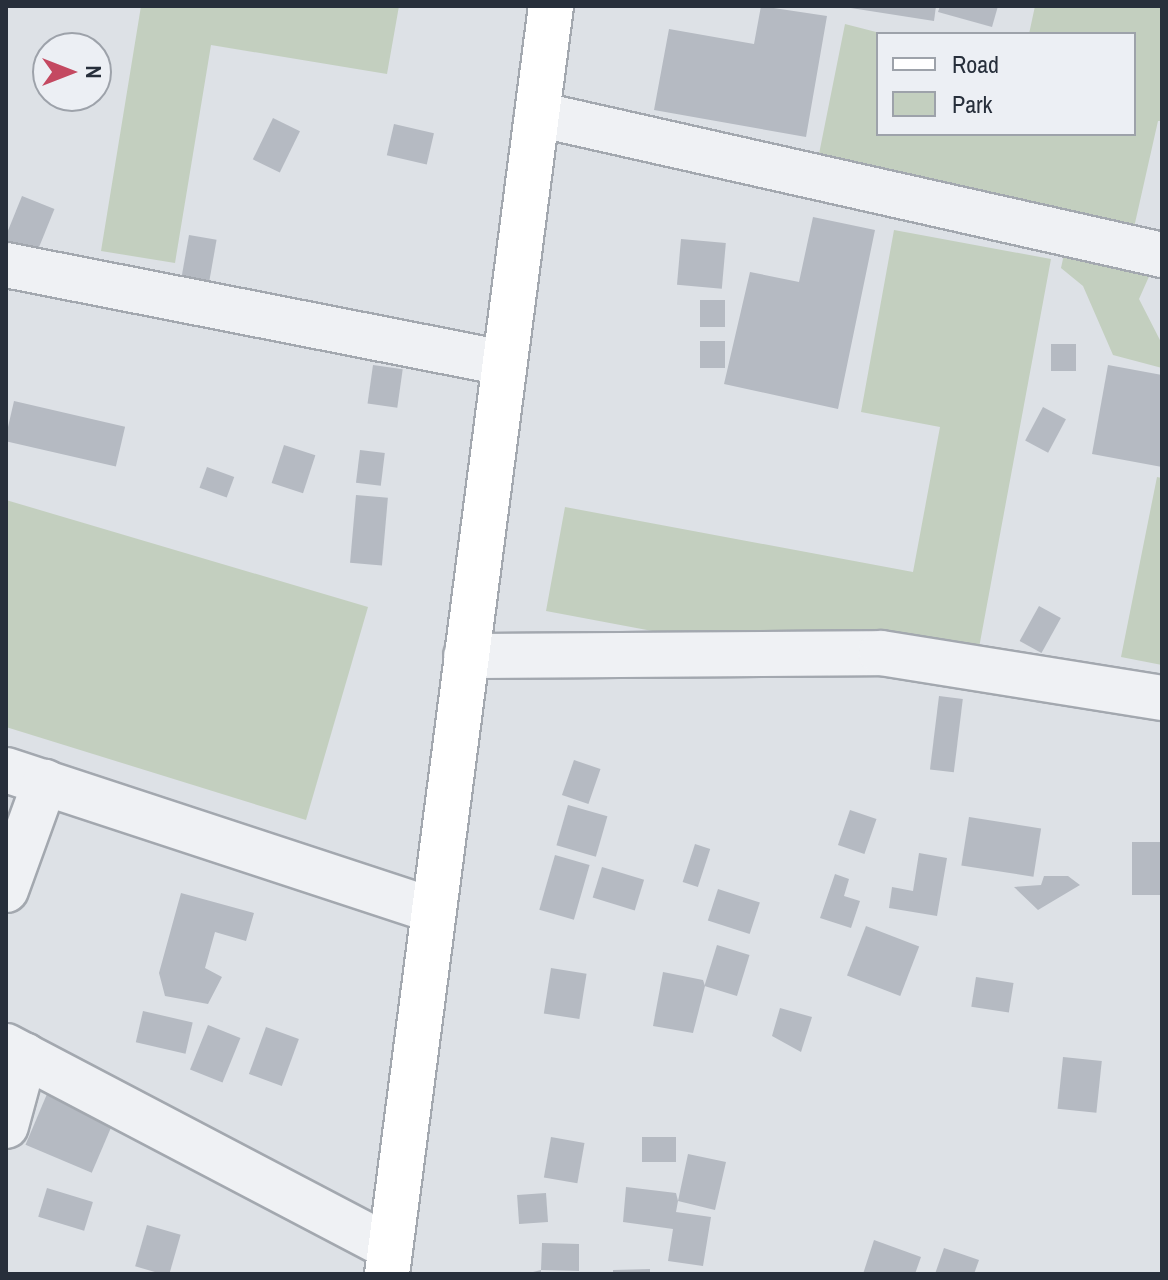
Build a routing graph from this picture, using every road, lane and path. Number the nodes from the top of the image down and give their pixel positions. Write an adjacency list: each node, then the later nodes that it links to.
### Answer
1 (551, 6): 2 (street)
2 (537, 114): 3 (street); 5 (street)
3 (1162, 255)
4 (6, 265): 5 (street)
5 (504, 363): 6 (street)
6 (466, 656): 7 (street); 10 (street)
7 (1162, 698)
8 (25, 776): 9 (street); 10 (street)
9 (6, 890)
10 (433, 910): 13 (street)
11 (16, 1051): 12 (street); 13 (street)
12 (6, 1126)
13 (388, 1261)

